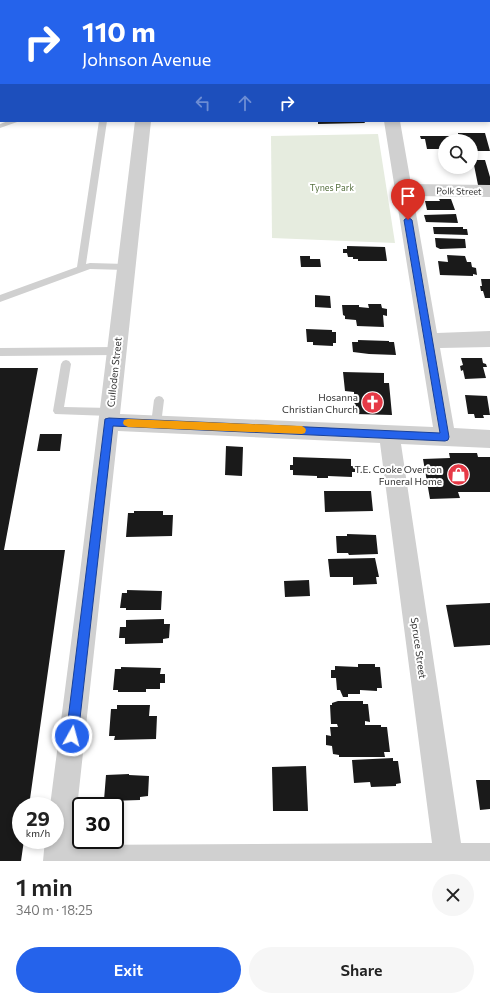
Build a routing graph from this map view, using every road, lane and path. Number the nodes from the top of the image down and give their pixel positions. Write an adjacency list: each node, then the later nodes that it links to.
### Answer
1 (13, 122): 5 (lane)
2 (103, 122): 9 (lane)
3 (143, 122): 8 (street, Culloden Street)
4 (392, 122): 6 (street)
5 (0, 126)
6 (403, 190): 7 (street, Polk Street); 12 (street)
7 (490, 191)
8 (126, 267): 9 (lane); 13 (street, Culloden Street)
9 (81, 270): 10 (lane)
10 (0, 299)
11 (490, 339): 12 (street)
12 (428, 341): 20 (street)
13 (117, 351): 14 (lane); 17 (street, Culloden Street)
14 (0, 352)
15 (66, 364): 17 (lane)
16 (159, 400): 18 (lane)
17 (109, 417): 18 (street); 24 (street, Culloden Street)
18 (156, 424): 19 (street)
19 (389, 434): 20 (street); 23 (street, Spruce Street)
20 (445, 437): 21 (street)
21 (490, 439)
22 (490, 857): 23 (street)
23 (449, 859): 25 (street)
24 (57, 860): 25 (street)
25 (271, 860)

